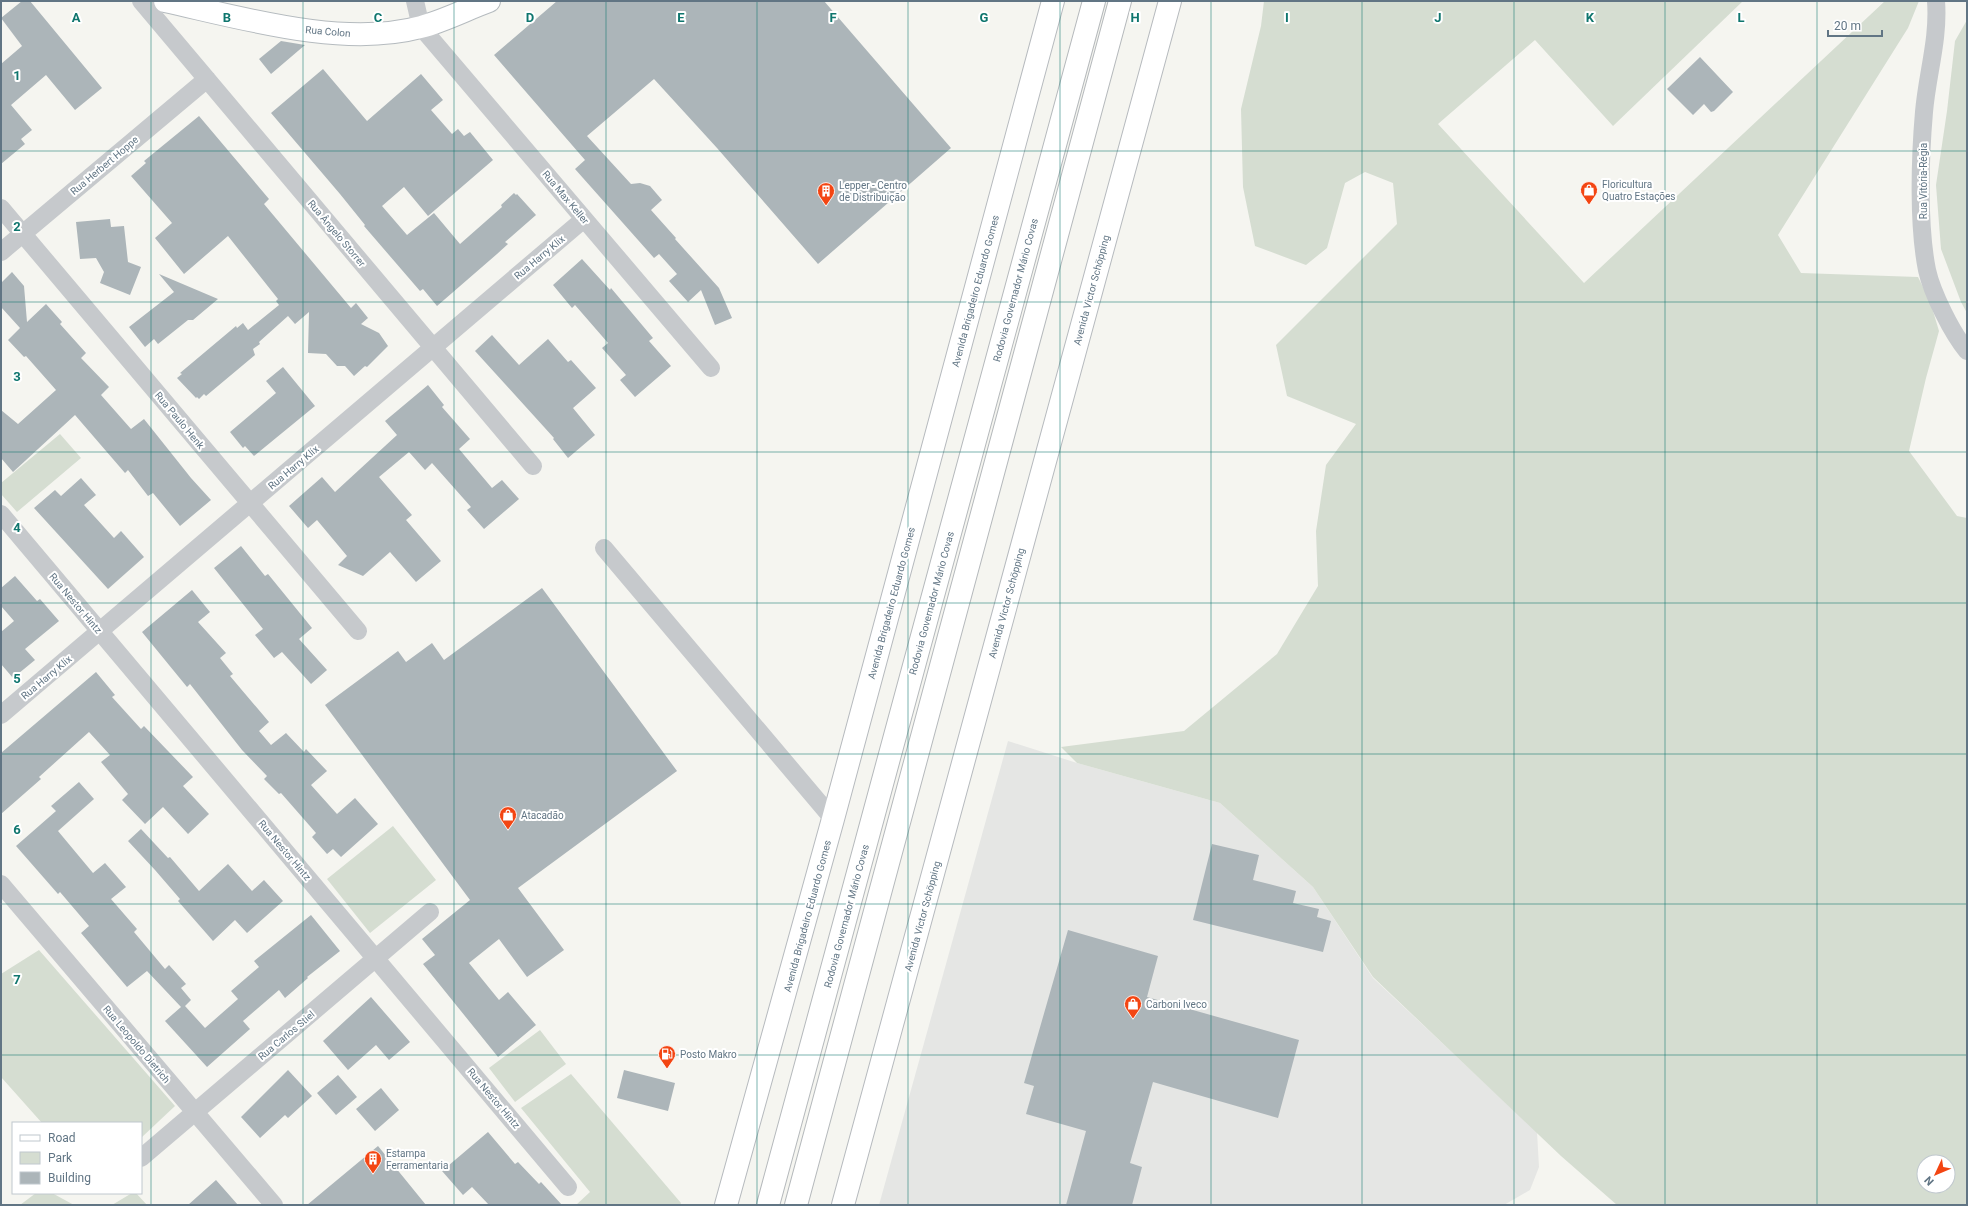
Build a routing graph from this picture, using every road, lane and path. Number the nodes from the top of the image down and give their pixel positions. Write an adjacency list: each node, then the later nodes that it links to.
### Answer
1 (141, 1): 11 (street, Rua Ângelo Storrer)
2 (165, 1): 10 (main road, Rua Colon)
3 (415, 1): 10 (street)
4 (489, 1): 10 (main road, Rua Colon)
5 (1053, 1): 26 (main road, Avenida Brigadeiro Eduardo Gomes)
6 (1094, 1): 35 (main road, Rodovia Governador Mário Covas)
7 (1120, 1): 36 (main road)
8 (1170, 1): 37 (main road, Avenida Victor Schöpping)
9 (1936, 1): 17 (street, Rua Vitória-Régia)
10 (421, 27): 13 (street, Rua Max Keller)
11 (207, 79): 14 (street, Rua Herbert Hoppe); 16 (street, Rua Ângelo Storrer)
12 (1, 208): 14 (street, Rua Paulo Henk)
13 (584, 219): 16 (street, Rua Harry Klix); 18 (street, Rua Max Keller)
14 (22, 234): 15 (street, Rua Herbert Hoppe); 20 (street, Rua Paulo Henk)
15 (1, 252)
16 (433, 347): 19 (street, Rua Ângelo Storrer); 20 (street, Rua Harry Klix)
17 (1967, 351)
18 (711, 368)
19 (534, 466)
20 (250, 503): 23 (street, Rua Paulo Henk); 24 (street, Rua Harry Klix)
21 (1, 514): 24 (street, Rua Nestor Hintz)
22 (604, 548): 26 (street)
23 (358, 630)
24 (100, 631): 25 (street, Rua Harry Klix); 29 (street, Rua Nestor Hintz)
25 (1, 715)
26 (833, 819): 34 (main road, Avenida Brigadeiro Eduardo Gomes)
27 (1, 884): 30 (street, Rua Leopoldo Dietrich)
28 (430, 912): 29 (street, Rua Carlos Stiel)
29 (376, 958): 30 (street, Rua Carlos Stiel); 32 (street, Rua Nestor Hintz)
30 (195, 1112): 31 (street, Rua Carlos Stiel); 33 (street, Rua Leopoldo Dietrich)
31 (142, 1157)
32 (568, 1186)
33 (274, 1205)
34 (726, 1205)
35 (768, 1205)
36 (796, 1205)
37 (843, 1205)

